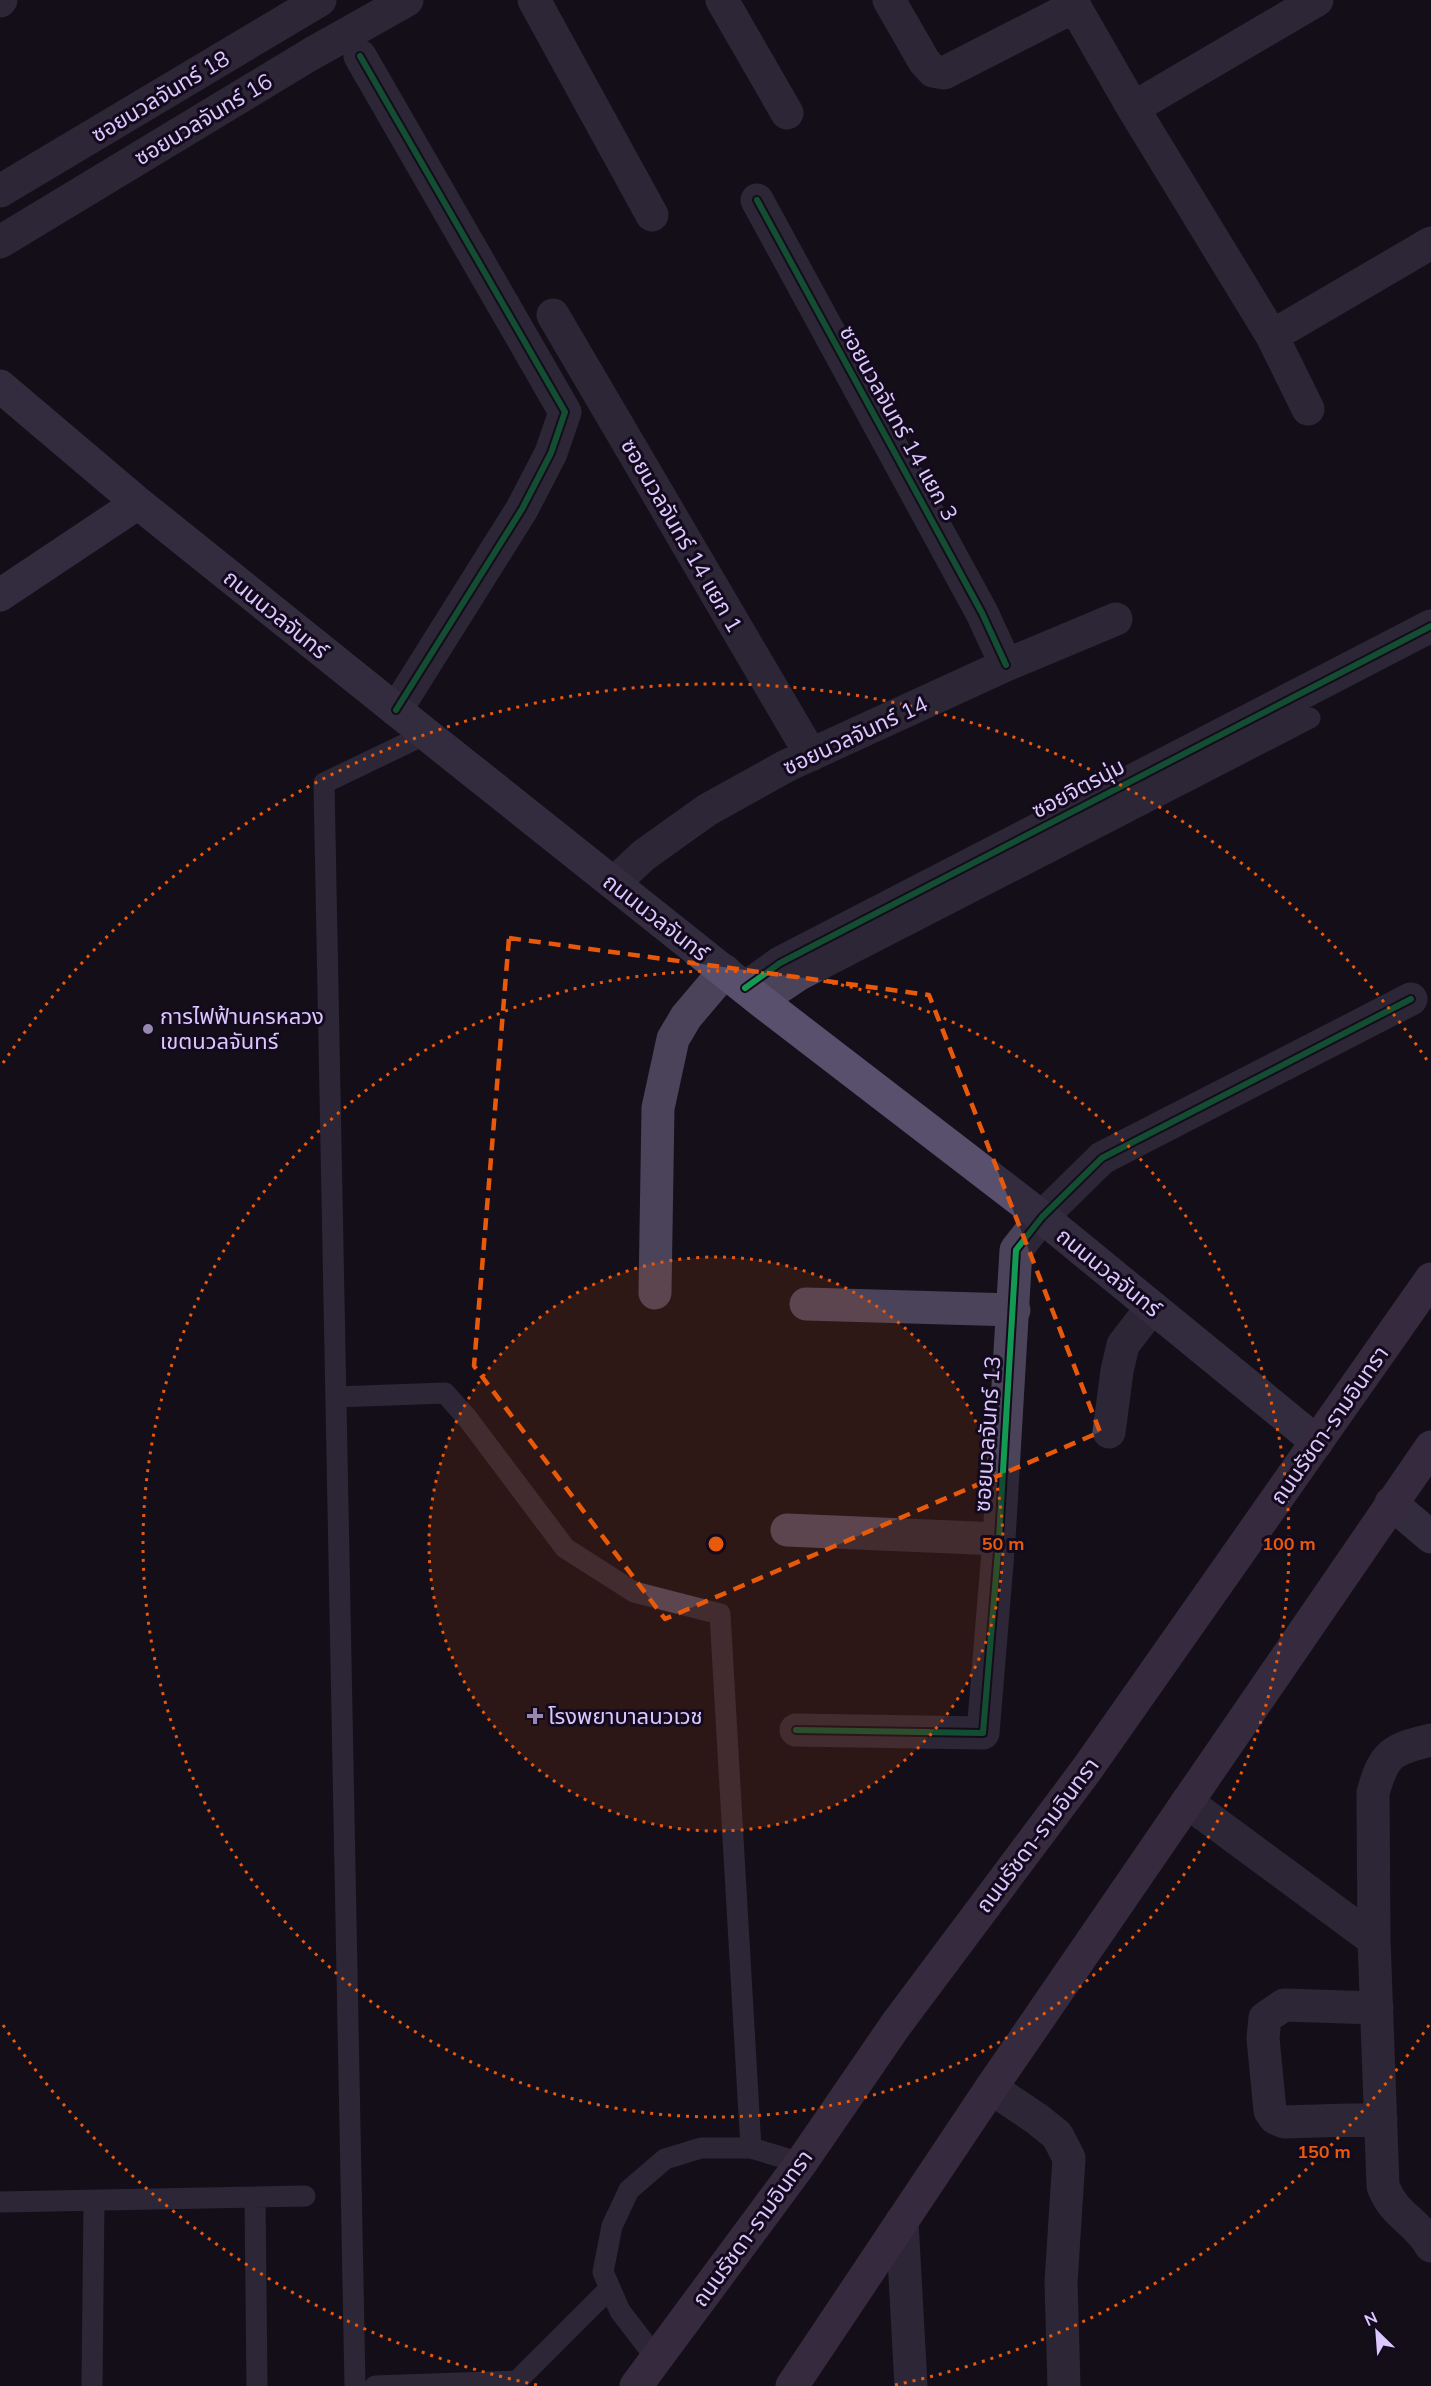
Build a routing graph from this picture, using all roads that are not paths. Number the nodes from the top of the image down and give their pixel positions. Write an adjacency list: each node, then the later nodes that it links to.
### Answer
1 (320, 0): 11 (street, ซอยนวลจันทร์ 18)
2 (407, 0): 14 (street, ซอยนวลจันทร์ 16)
3 (534, 0): 13 (street)
4 (722, 0): 10 (street)
5 (889, 0): 7 (street)
6 (1317, 0): 9 (street)
7 (1073, 3): 9 (street)
8 (360, 56): 25 (street)
9 (1133, 108): 17 (street)
10 (787, 113)
11 (0, 191)
12 (757, 200): 24 (street, ซอยนวลจันทร์ 14 แยก 3)
13 (652, 215)
14 (0, 242)
15 (1431, 243): 17 (street)
16 (553, 315): 28 (street, ซอยนวลจันทร์ 14 แยก 1)
17 (1272, 336): 19 (street)
18 (0, 386): 20 (main road, ถนนนวลจันทร์)
19 (1308, 410)
20 (138, 503): 21 (main road); 25 (main road, ถนนนวลจันทร์)
21 (0, 595)
22 (1116, 619): 24 (street, ซอยนวลจันทร์ 14)
23 (1431, 626): 30 (street, ซอยจิตรนุ่ม)
24 (1006, 665): 28 (street, ซอยนวลจันทร์ 14)
25 (396, 710): 27 (main road, ถนนนวลจันทร์)
26 (1310, 718): 30 (lane)
27 (426, 734): 29 (main road, ถนนนวลจันทร์); 38 (lane)
28 (811, 755): 29 (street, ซอยนวลจันทร์ 14)
29 (614, 883): 30 (main road, ถนนนวลจันทร์)
30 (745, 988): 32 (main road, ถนนนวลจันทร์); 34 (street, ซอยจิตรนุ่ม)
31 (1411, 999): 32 (street, ซอยนวลจันทร์ 13)
32 (1042, 1218): 36 (main road, ถนนนวลจันทร์); 37 (street, ซอยนวลจันทร์ 13)
33 (1431, 1279): 40 (main road, ถนนรัชดา-รามอินทรา)
34 (655, 1293)
35 (806, 1304): 37 (street)
36 (1152, 1307): 39 (street); 40 (main road, ถนนนวลจันทร์)
37 (1014, 1310): 45 (street, ซอยนวลจันทร์ 13)
38 (336, 1397): 53 (lane); 66 (lane)
39 (1109, 1432)
40 (1317, 1442): 54 (main road, ถนนรัชดา-รามอินทรา)
41 (1431, 1447): 42 (main road)
42 (1391, 1503): 44 (main road); 48 (main road)
43 (787, 1530): 45 (street)
44 (1431, 1537)
45 (999, 1539): 46 (street, ซอยนวลจันทร์ 13)
46 (796, 1730)
47 (1431, 1740): 49 (street)
48 (1187, 1802): 49 (street); 51 (main road)
49 (1374, 1940): 50 (street)
50 (1377, 2008): 52 (street); 52 (street)
51 (991, 2088): 59 (main road); 70 (street)
52 (1381, 2119): 60 (street)
53 (751, 2148): 54 (lane); 61 (lane)
54 (801, 2163): 62 (main road, ถนนรัชดา-รามอินทรา)
55 (305, 2196): 56 (lane)
56 (255, 2197): 57 (lane); 65 (lane)
57 (94, 2200): 58 (lane); 64 (lane)
58 (0, 2202)
59 (902, 2221): 63 (street); 69 (main road)
60 (1431, 2246)
61 (610, 2288): 62 (lane); 67 (lane)
62 (656, 2358): 68 (main road, ถนนรัชดา-รามอินทรา)
63 (907, 2381)
64 (92, 2386)
65 (257, 2386)
66 (355, 2386)
67 (375, 2386)
68 (636, 2386)
69 (792, 2386)
70 (1064, 2386)

